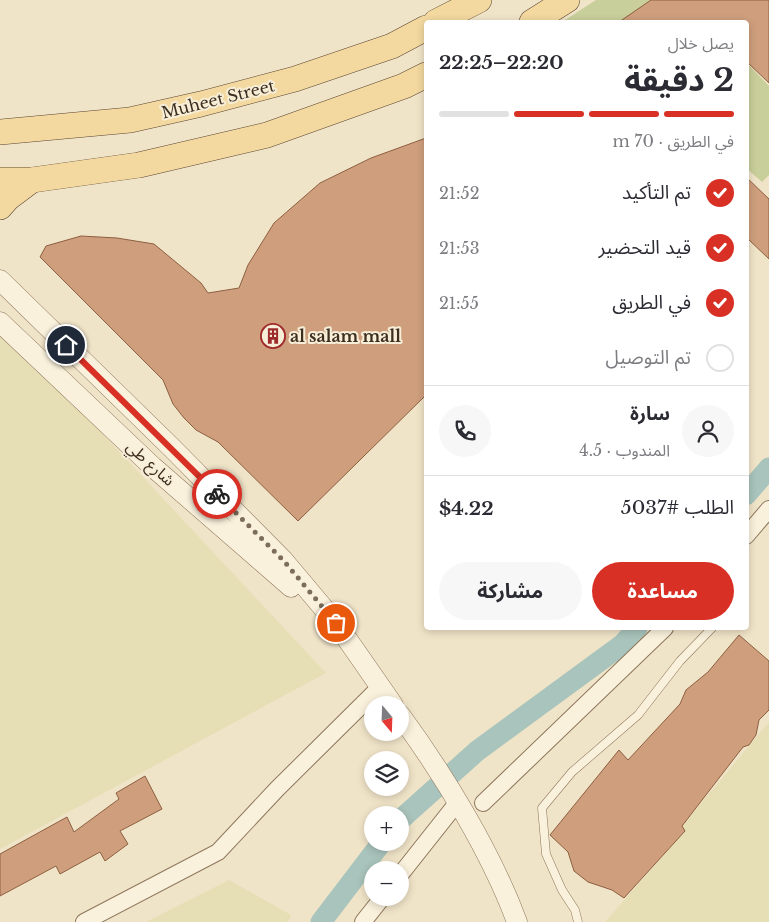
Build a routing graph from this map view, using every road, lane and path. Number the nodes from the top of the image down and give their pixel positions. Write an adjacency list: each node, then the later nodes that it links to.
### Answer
1 (479, 0): 3 (main road)
2 (567, 0): 4 (main road)
3 (440, 20)
4 (535, 20)
5 (424, 29): 7 (main road, Muheet Street)
6 (424, 76): 9 (main road)
7 (0, 132)
8 (0, 180): 9 (main road)
9 (32, 180): 10 (main road)
10 (0, 207)
11 (0, 280): 17 (street, شارع طي)
12 (0, 322): 17 (street, شارع طي)
13 (769, 509): 14 (street)
14 (749, 532)
15 (663, 630): 22 (street)
16 (710, 630): 28 (lane)
17 (366, 667): 18 (street, شارع طي)
18 (380, 687): 19 (street, شارع طي); 25 (street)
19 (386, 696)
20 (409, 727): 21 (street)
21 (457, 803): 23 (street); 27 (street)
22 (483, 803)
23 (409, 864)
24 (376, 906): 26 (street)
25 (84, 922)
26 (363, 922)
27 (517, 922)
28 (578, 922)

